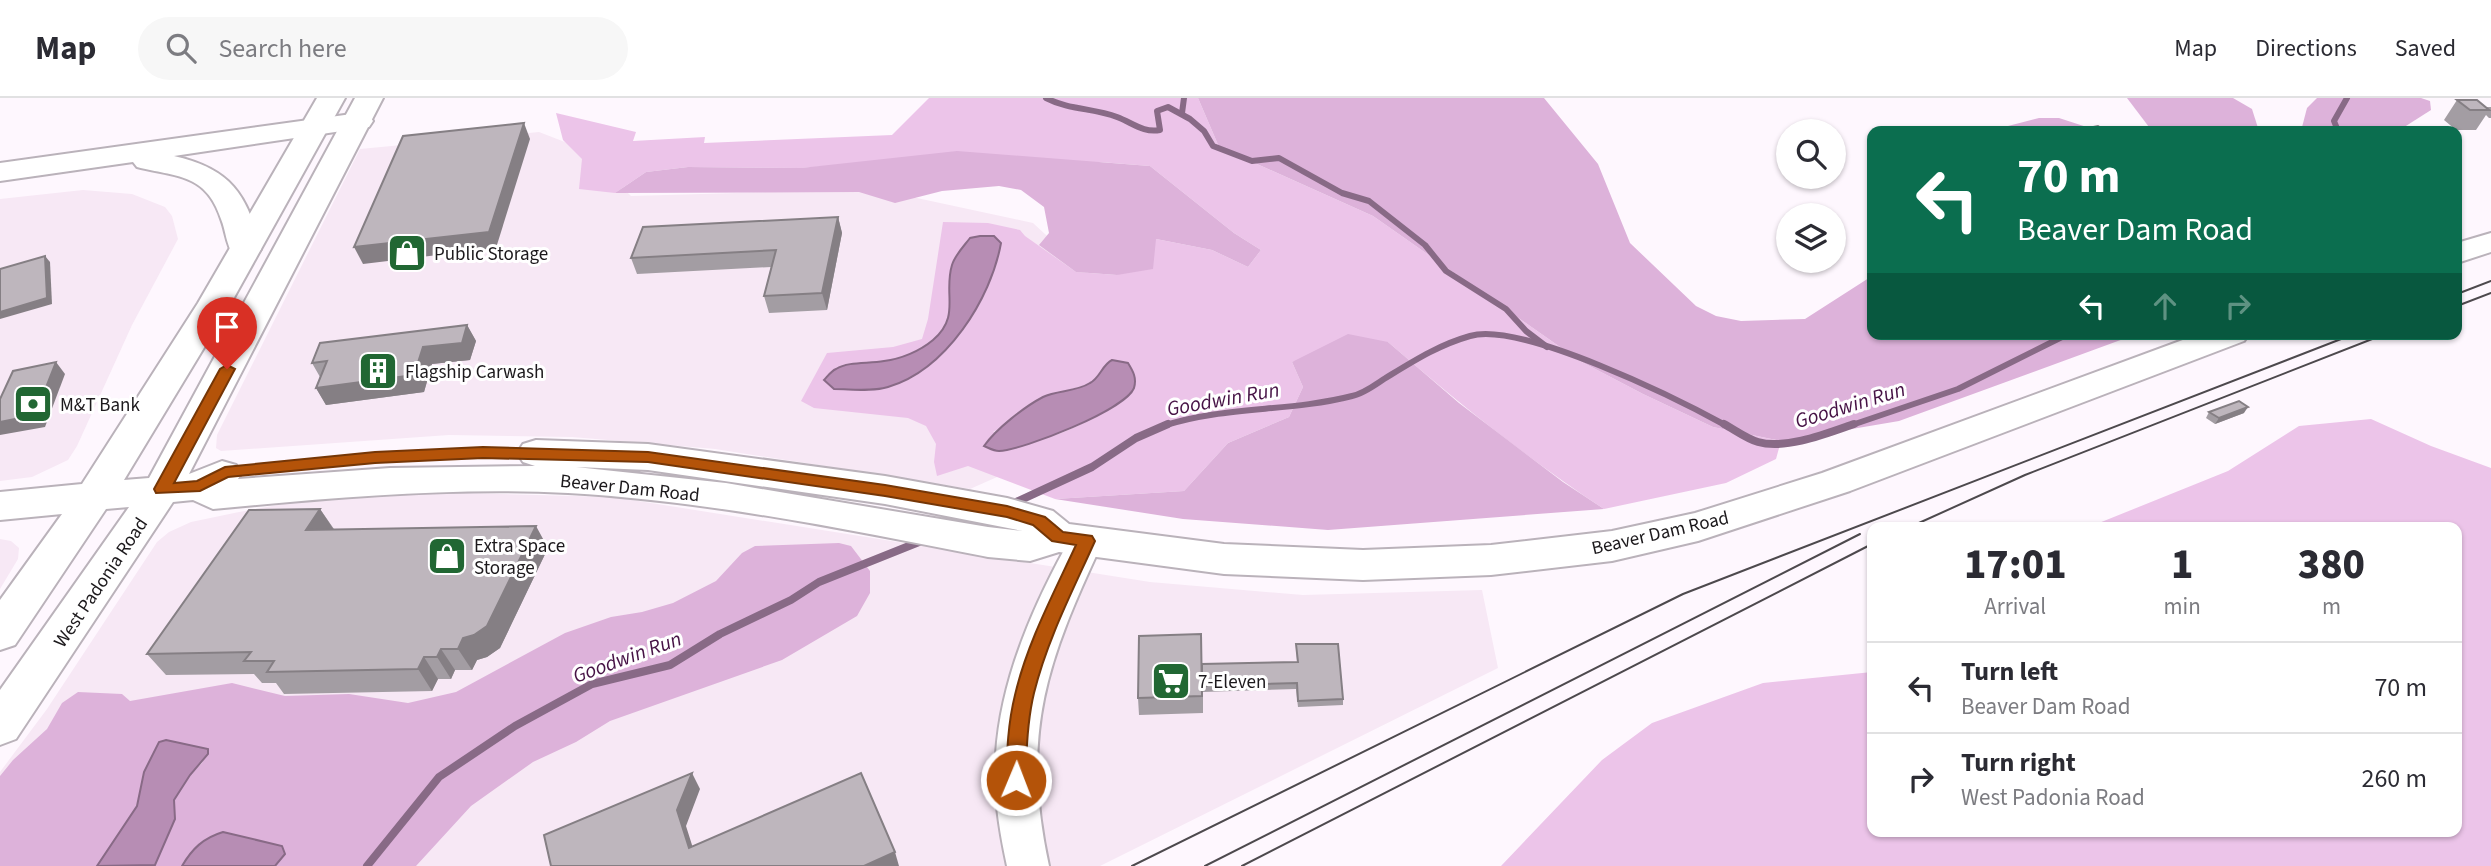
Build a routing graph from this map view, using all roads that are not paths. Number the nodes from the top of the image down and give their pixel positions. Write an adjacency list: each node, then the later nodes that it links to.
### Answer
1 (331, 98): 3 (main road)
2 (364, 110): 3 (main road); 10 (main road, West Padonia Road)
3 (314, 128): 4 (main road); 7 (main road); 10 (main road)
4 (50, 164): 5 (main road); 7 (main road)
5 (0, 172)
6 (2491, 242): 8 (main road)
7 (245, 249): 11 (main road)
8 (2462, 251)
9 (2216, 340): 13 (main road, Beaver Dam Road)
10 (181, 488): 11 (main road, Beaver Dam Road); 13 (main road, Beaver Dam Road); 13 (main road, Beaver Dam Road); 15 (main road, West Padonia Road)
11 (96, 496): 12 (main road, Beaver Dam Road); 14 (main road)
12 (0, 506)
13 (1061, 533): 16 (street)
14 (0, 633)
15 (0, 726)
16 (1028, 866)

